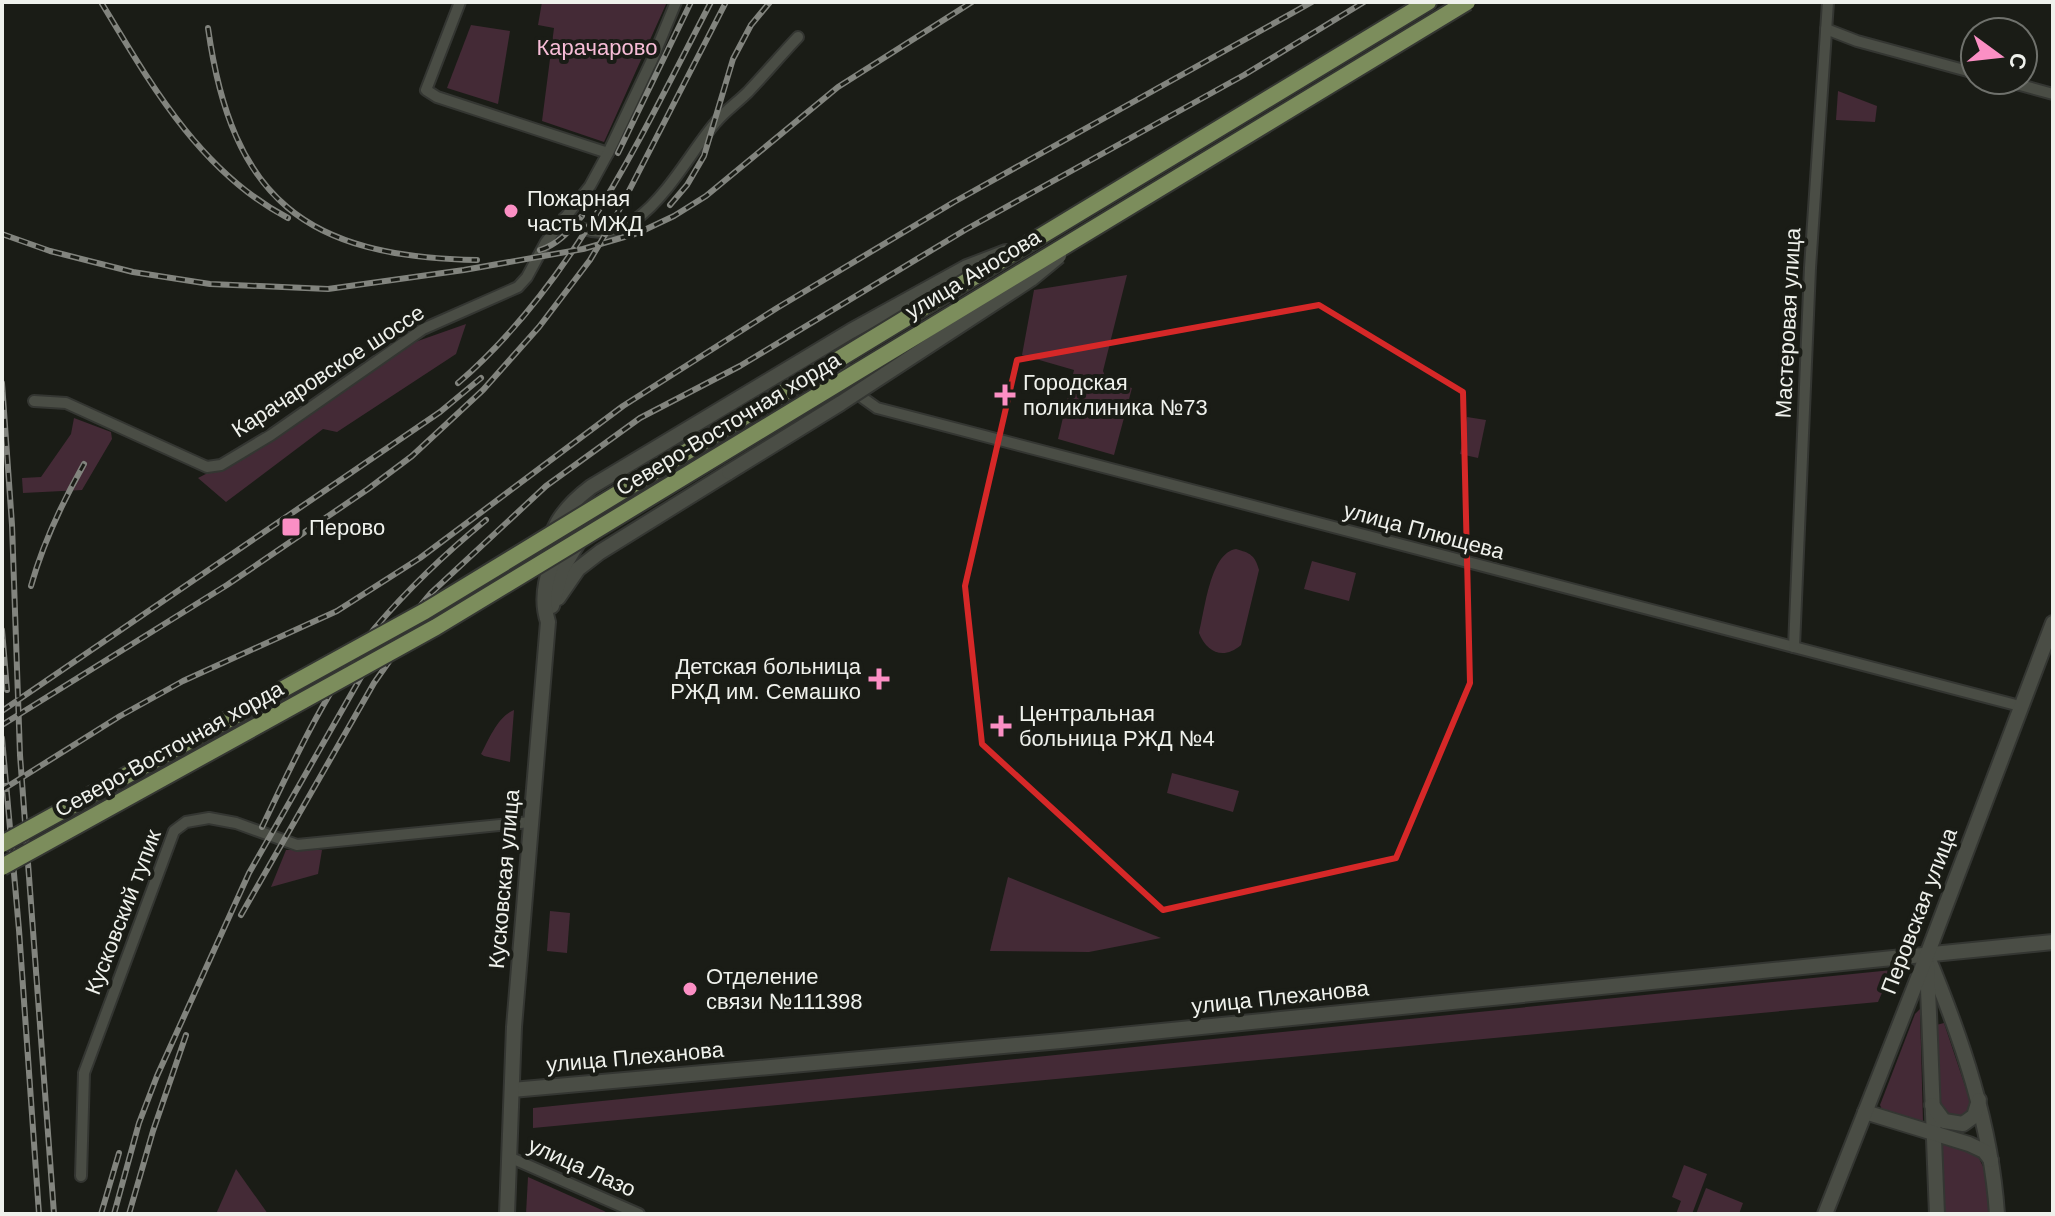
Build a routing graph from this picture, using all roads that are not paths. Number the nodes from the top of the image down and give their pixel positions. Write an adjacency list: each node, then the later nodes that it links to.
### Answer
1 (460, 2): 11 (street)
2 (676, 2): 11 (street, Карачаровское шоссе)
3 (1428, 2): 14 (main road, Северо-Восточная хорда)
4 (1437, 2): 15 (street, улица Аносова)
5 (1828, 2): 7 (street, Мастеровая улица)
6 (1460, 6): 10 (main road, Северо-Восточная хорда, bridge)
7 (1826, 29): 9 (street); 21 (street, Мастеровая улица)
8 (798, 37): 12 (street)
9 (1959, 69)
10 (1306, 99): 13 (main road, Северо-Восточная хорда, bridge); 15 (street, улица Аносова)
11 (608, 153): 12 (street, Карачаровское шоссе)
12 (564, 218): 16 (street, Карачаровское шоссе)
13 (1089, 231): 19 (street, bridge); 25 (main road, Северо-Восточная хорда, bridge)
14 (1033, 241): 18 (street, bridge); 24 (main road, Северо-Восточная хорда, bridge)
15 (845, 368): 17 (street, улица Аносова); 19 (street, улица Аносова); 21 (street, улица Плющева)
16 (34, 401)
17 (559, 551): 18 (street, Кусковская улица)
18 (546, 581): 19 (street, Кусковская улица)
19 (550, 615): 23 (street, Кусковская улица)
20 (2053, 623): 22 (street, Перовская улица)
21 (1794, 647): 22 (street, улица Плющева)
22 (2020, 706): 27 (street, Перовская улица)
23 (530, 822): 28 (street, Кусковская улица); 35 (street, Кусковский тупик)
24 (2, 844)
25 (2, 867)
26 (2053, 942): 27 (street, улица Плеханова)
27 (1927, 955): 28 (street, улица Плеханова); 29 (street); 30 (street); 31 (street, Перовская улица)
28 (512, 1090): 33 (street, Кусковская улица)
29 (1979, 1100): 30 (street); 34 (street)
30 (1931, 1101): 32 (street)
31 (1865, 1112): 32 (street); 38 (street, Перовская улица)
32 (1932, 1132): 34 (street); 39 (street)
33 (509, 1157): 36 (street, Кусковская улица); 37 (street, улица Лазо)
34 (1994, 1168): 40 (street)
35 (81, 1176)
36 (507, 1214)
37 (639, 1214)
38 (1825, 1214)
39 (1937, 1214)
40 (1997, 1214)

